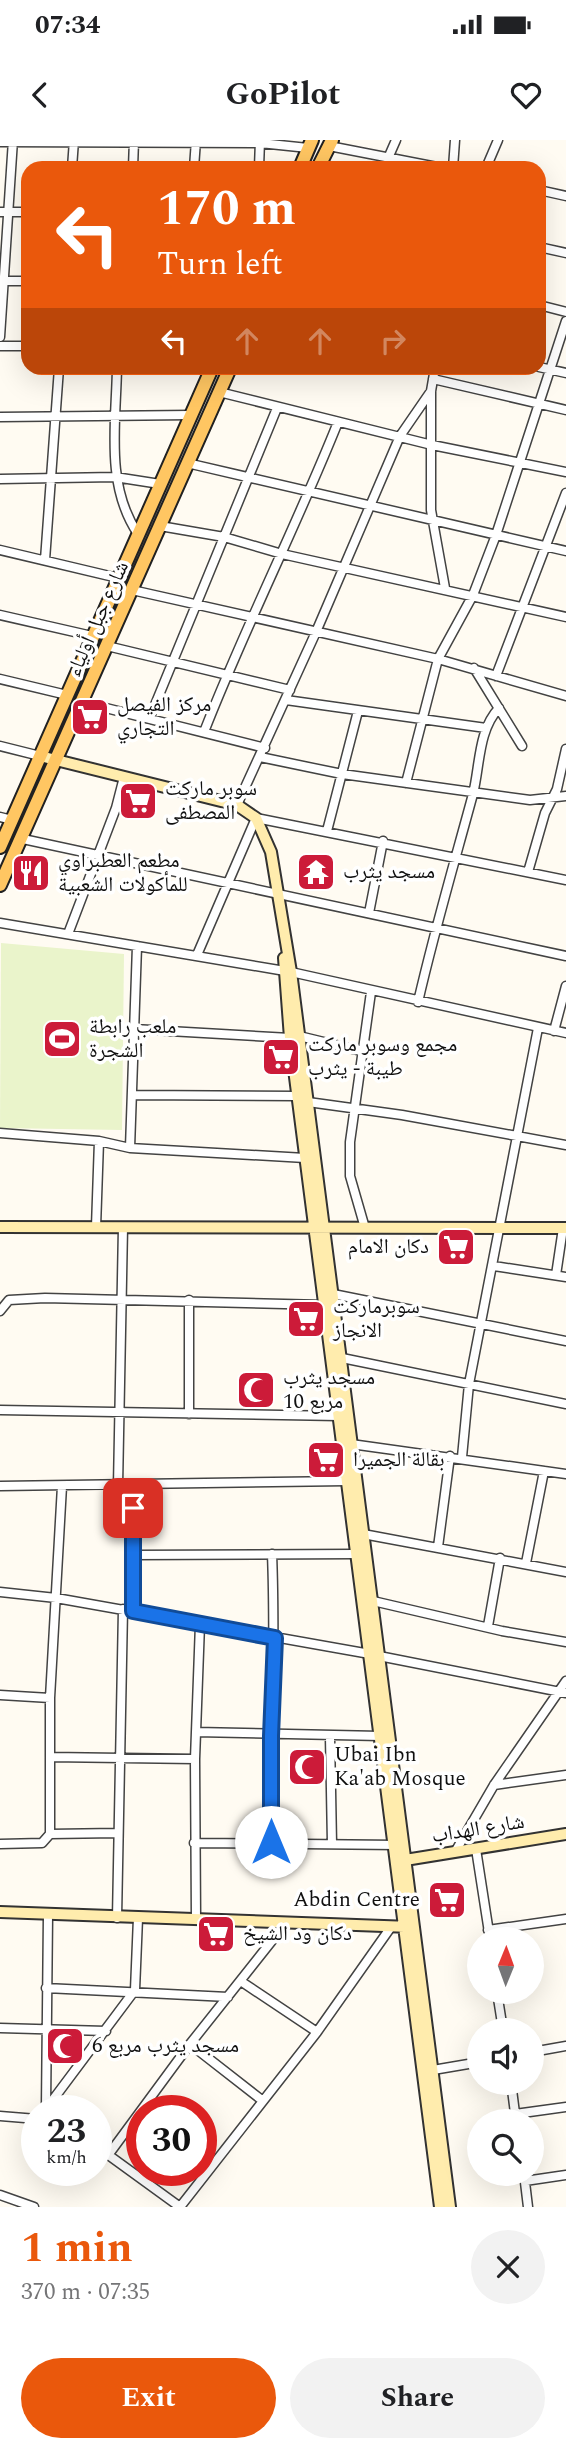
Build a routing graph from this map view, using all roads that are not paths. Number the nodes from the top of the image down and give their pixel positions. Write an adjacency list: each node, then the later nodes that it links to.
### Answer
1 (396, 140): 12 (street)
2 (455, 140): 20 (street)
3 (498, 140): 21 (street)
4 (13, 141): 8 (street); 9 (street); 24 (street)
5 (134, 141): 6 (street); 9 (street); 14 (street)
6 (196, 141): 7 (street); 15 (street)
7 (260, 141): 11 (street); 16 (street)
8 (0, 142)
9 (74, 142): 13 (street)
10 (330, 143): 12 (street); 18 (main road)
11 (310, 144): 17 (main road)
12 (389, 156): 19 (street)
13 (73, 161)
14 (133, 161)
15 (195, 161)
16 (259, 161)
17 (303, 161)
18 (321, 161)
19 (411, 161)
20 (454, 161)
21 (489, 161)
22 (546, 192): 23 (street)
23 (566, 196)
24 (5, 212): 27 (street)
25 (546, 249): 26 (street)
26 (566, 253)
27 (2, 281): 28 (street); 32 (street)
28 (21, 282)
29 (546, 307): 30 (street)
30 (566, 312)
31 (566, 321): 36 (street)
32 (0, 337)
33 (0, 346): 34 (street)
34 (21, 346)
35 (546, 368): 36 (street)
36 (549, 369): 37 (street); 46 (street)
37 (566, 373)
38 (59, 375): 50 (street)
39 (117, 375): 49 (street)
40 (209, 375): 51 (main road, شارع جبل أولياء)
41 (227, 375): 45 (main road, شارع جبل أولياء)
42 (434, 375): 43 (street)
43 (433, 379): 44 (street); 46 (street)
44 (431, 391): 54 (street); 55 (street)
45 (219, 393): 47 (street); 57 (main road, شارع جبل أولياء)
46 (537, 403): 48 (street); 56 (street)
47 (277, 408): 53 (street); 61 (street)
48 (566, 410)
49 (116, 414): 50 (street); 51 (street); 60 (street)
50 (56, 415): 52 (street); 59 (street)
51 (191, 415): 63 (main road, شارع جبل أولياء)
52 (0, 417)
53 (338, 422): 54 (street); 64 (street)
54 (400, 436): 55 (street); 66 (street)
55 (432, 444): 56 (street); 67 (street)
56 (519, 462): 58 (street); 70 (street)
57 (187, 463): 61 (street); 68 (main road, شارع جبل أولياء)
58 (566, 472)
59 (52, 477): 60 (street); 62 (street); 76 (street)
60 (115, 477): 63 (street); 69 (street)
61 (249, 477): 64 (street); 71 (street)
62 (0, 479)
63 (160, 484): 69 (main road, شارع جبل أولياء)
64 (311, 491): 66 (street); 75 (street)
65 (566, 493): 72 (street)
66 (369, 504): 67 (street); 77 (street)
67 (434, 522): 70 (street); 79 (street)
68 (160, 526): 71 (street); 80 (main road, شارع جبل أولياء)
69 (138, 534): 78 (main road, شارع جبل أولياء)
70 (496, 535): 72 (street); 81 (street)
71 (224, 537): 75 (street); 82 (street)
72 (548, 547): 74 (street); 83 (street)
73 (0, 550): 76 (street)
74 (566, 551)
75 (282, 554): 77 (street); 85 (street)
76 (45, 560): 78 (street)
77 (343, 566): 79 (street); 87 (street)
78 (118, 578): 88 (main road, شارع جبل أولياء)
79 (445, 588): 81 (street)
80 (132, 590): 82 (street); 89 (main road, شارع جبل أولياء)
81 (472, 595): 83 (street); 90 (street)
82 (195, 606): 85 (street); 91 (street)
83 (523, 607): 86 (street); 94 (street)
84 (0, 615): 88 (street)
85 (250, 617): 87 (street); 93 (street)
86 (566, 617)
87 (316, 632): 90 (street); 96 (street)
88 (92, 636): 97 (main road, شارع جبل أولياء)
89 (107, 646): 91 (street); 100 (main road, شارع جبل أولياء)
90 (438, 659): 92 (street); 104 (street)
91 (172, 662): 93 (street); 103 (street)
92 (474, 668): 94 (street); 101 (street)
93 (227, 674): 96 (street); 106 (street)
94 (496, 676): 98 (street)
95 (0, 679): 97 (street)
96 (290, 690): 99 (street)
97 (67, 695): 111 (main road, شارع جبل أولياء)
98 (566, 696)
99 (286, 700): 102 (street); 109 (street)
100 (82, 702): 103 (street); 113 (main road, شارع جبل أولياء)
101 (499, 708): 105 (street); 108 (street)
102 (358, 711): 104 (street); 114 (street)
103 (150, 718): 106 (street)
104 (421, 720): 105 (street); 116 (street)
105 (486, 729): 117 (street)
106 (204, 732): 109 (street)
107 (0, 746): 111 (street)
108 (522, 746)
109 (265, 748): 112 (street)
110 (566, 749): 119 (street)
111 (40, 755): 113 (street); 121 (main road, شارع جبل أولياء)
112 (260, 757): 114 (street); 120 (street)
113 (58, 761): 115 (street); 124 (main road, شارع جبل أولياء)
114 (342, 774): 116 (street); 123 (street)
115 (124, 777): 120 (street); 127 (street)
116 (406, 783): 117 (street)
117 (474, 791): 119 (street); 128 (street)
118 (566, 796): 119 (street)
119 (553, 798): 129 (street)
120 (237, 806): 122 (street)
121 (6, 818): 126 (main road, شارع جبل أولياء)
122 (256, 818): 123 (street); 131 (street); 133 (street)
123 (327, 831): 125 (street)
124 (23, 839): 127 (street); 132 (main road, شارع جبل أولياء)
125 (383, 841): 128 (street); 134 (street)
126 (0, 847)
127 (97, 853): 131 (street); 137 (street)
128 (455, 856): 129 (street); 136 (street)
129 (528, 872): 130 (street)
130 (566, 880)
131 (227, 883): 133 (street); 139 (street)
132 (0, 885)
133 (277, 893): 134 (street); 141 (street)
134 (369, 913): 136 (street)
135 (0, 923): 137 (street)
136 (434, 928): 140 (street); 144 (street)
137 (68, 934): 138 (street)
138 (137, 946): 139 (street); 146 (street)
139 (197, 955): 141 (street)
140 (566, 956)
141 (288, 972): 143 (street); 149 (street)
142 (566, 986): 147 (street)
143 (371, 992): 144 (street); 150 (street)
144 (418, 1002): 145 (street)
145 (538, 1028): 147 (street); 156 (street)
146 (134, 1029): 149 (street); 151 (street)
147 (555, 1031): 148 (street)
148 (566, 1033)
149 (295, 1037): 150 (street); 152 (street); 153 (street)
150 (361, 1051): 154 (street)
151 (132, 1095): 152 (street); 159 (street)
152 (297, 1096): 160 (street)
153 (308, 1102): 154 (street); 167 (street)
154 (353, 1109): 156 (street); 165 (street)
155 (0, 1133): 157 (street)
156 (516, 1136): 158 (street); 164 (street)
157 (99, 1141): 159 (street); 162 (street)
158 (566, 1145)
159 (130, 1148): 160 (street)
160 (305, 1158): 167 (street)
161 (0, 1227): 162 (street)
162 (96, 1227): 163 (street)
163 (122, 1227): 167 (street); 172 (street)
164 (501, 1227): 165 (street); 166 (street); 168 (street)
165 (365, 1228): 167 (street)
166 (564, 1228): 169 (street)
167 (320, 1229): 171 (street); 174 (street)
168 (494, 1266): 169 (street); 176 (street)
169 (556, 1275): 170 (street)
170 (566, 1277)
171 (334, 1294): 176 (street); 178 (street)
172 (122, 1299): 173 (street); 175 (street); 182 (street)
173 (189, 1300): 174 (street); 183 (street)
174 (324, 1305): 184 (street)
175 (0, 1311)
176 (482, 1323): 177 (street); 179 (street)
177 (566, 1341)
178 (342, 1358): 179 (street); 185 (street)
179 (469, 1384): 180 (street); 187 (street)
180 (566, 1404)
181 (0, 1410): 182 (street)
182 (121, 1413): 183 (street); 193 (street)
183 (189, 1414): 184 (street)
184 (338, 1416): 190 (street)
185 (351, 1444): 186 (street); 195 (street)
186 (450, 1456): 187 (street); 196 (street)
187 (461, 1457): 188 (street)
188 (544, 1471): 189 (street); 201 (street)
189 (566, 1474)
190 (347, 1481): 194 (street); 198 (street)
191 (0, 1486): 192 (street)
192 (62, 1486): 193 (street); 204 (street)
193 (118, 1486): 194 (street)
194 (134, 1486): 199 (street)
195 (363, 1534): 196 (street); 205 (street)
196 (438, 1547): 200 (street)
197 (272, 1554): 198 (street); 199 (street); 210 (street)
198 (356, 1554): 212 (street)
199 (132, 1555): 207 (street)
200 (500, 1558): 201 (street); 209 (street)
201 (526, 1563): 202 (street)
202 (566, 1572)
203 (0, 1592): 204 (street)
204 (56, 1598): 206 (street); 216 (street)
205 (373, 1601): 209 (street); 212 (street)
206 (123, 1609): 207 (street); 221 (street)
207 (133, 1611): 208 (street)
208 (200, 1624): 210 (street); 217 (street)
209 (488, 1626): 211 (street)
210 (275, 1638): 212 (street); 218 (street)
211 (566, 1642)
212 (374, 1655): 214 (street); 219 (street); 233 (street)
213 (566, 1681): 214 (street)
214 (563, 1692): 225 (street)
215 (0, 1695): 216 (street)
216 (50, 1698): 222 (street)
217 (196, 1732): 218 (street); 223 (street)
218 (271, 1736): 220 (street); 229 (street)
219 (380, 1736): 220 (street); 233 (street)
220 (330, 1737): 232 (street)
221 (119, 1756): 222 (street); 223 (street); 226 (street)
222 (50, 1757): 227 (street)
223 (195, 1759): 230 (street)
224 (566, 1775): 225 (street)
225 (494, 1784): 235 (street)
226 (117, 1833): 227 (street); 239 (street)
227 (50, 1834): 231 (street)
228 (566, 1834): 234 (street, شارع الهداب)
229 (271, 1842): 230 (street); 232 (street)
230 (194, 1843): 241 (street)
231 (0, 1844)
232 (332, 1844): 233 (street)
233 (398, 1845): 236 (street)
234 (476, 1849): 235 (street, شارع الهداب); 246 (street)
235 (455, 1853): 236 (street, شارع الهداب)
236 (400, 1861): 245 (street)
237 (0, 1912): 238 (street)
238 (48, 1915): 239 (street); 249 (street)
239 (117, 1917): 240 (street)
240 (138, 1918): 241 (street); 250 (street)
241 (196, 1919): 243 (street)
242 (566, 1919): 247 (street)
243 (286, 1923): 244 (street); 248 (street)
244 (391, 1927): 245 (street); 255 (street)
245 (409, 1927): 260 (street); 276 (street)
246 (488, 1927)
247 (528, 1927)
248 (242, 1982): 251 (street); 255 (street)
249 (46, 1988): 250 (street); 253 (street)
250 (135, 1990): 251 (street); 254 (street)
251 (228, 1997): 256 (street)
252 (0, 2028): 253 (street)
253 (46, 2029): 254 (street); 261 (street)
254 (106, 2031): 262 (street)
255 (317, 2032): 263 (street)
256 (190, 2044): 263 (street); 268 (street)
257 (566, 2046): 258 (street)
258 (544, 2050)
259 (467, 2064): 260 (street)
260 (433, 2070): 277 (street)
261 (46, 2095)
262 (57, 2095)
263 (263, 2101): 275 (street)
264 (566, 2107): 265 (street)
265 (544, 2112)
266 (0, 2116): 267 (street)
267 (21, 2118)
268 (112, 2150)
269 (112, 2156): 275 (street)
270 (566, 2175): 271 (street)
271 (544, 2176)
272 (525, 2186): 278 (street)
273 (0, 2194): 274 (street)
274 (34, 2207)
275 (180, 2207)
276 (440, 2207)
277 (450, 2207)
278 (528, 2207)

